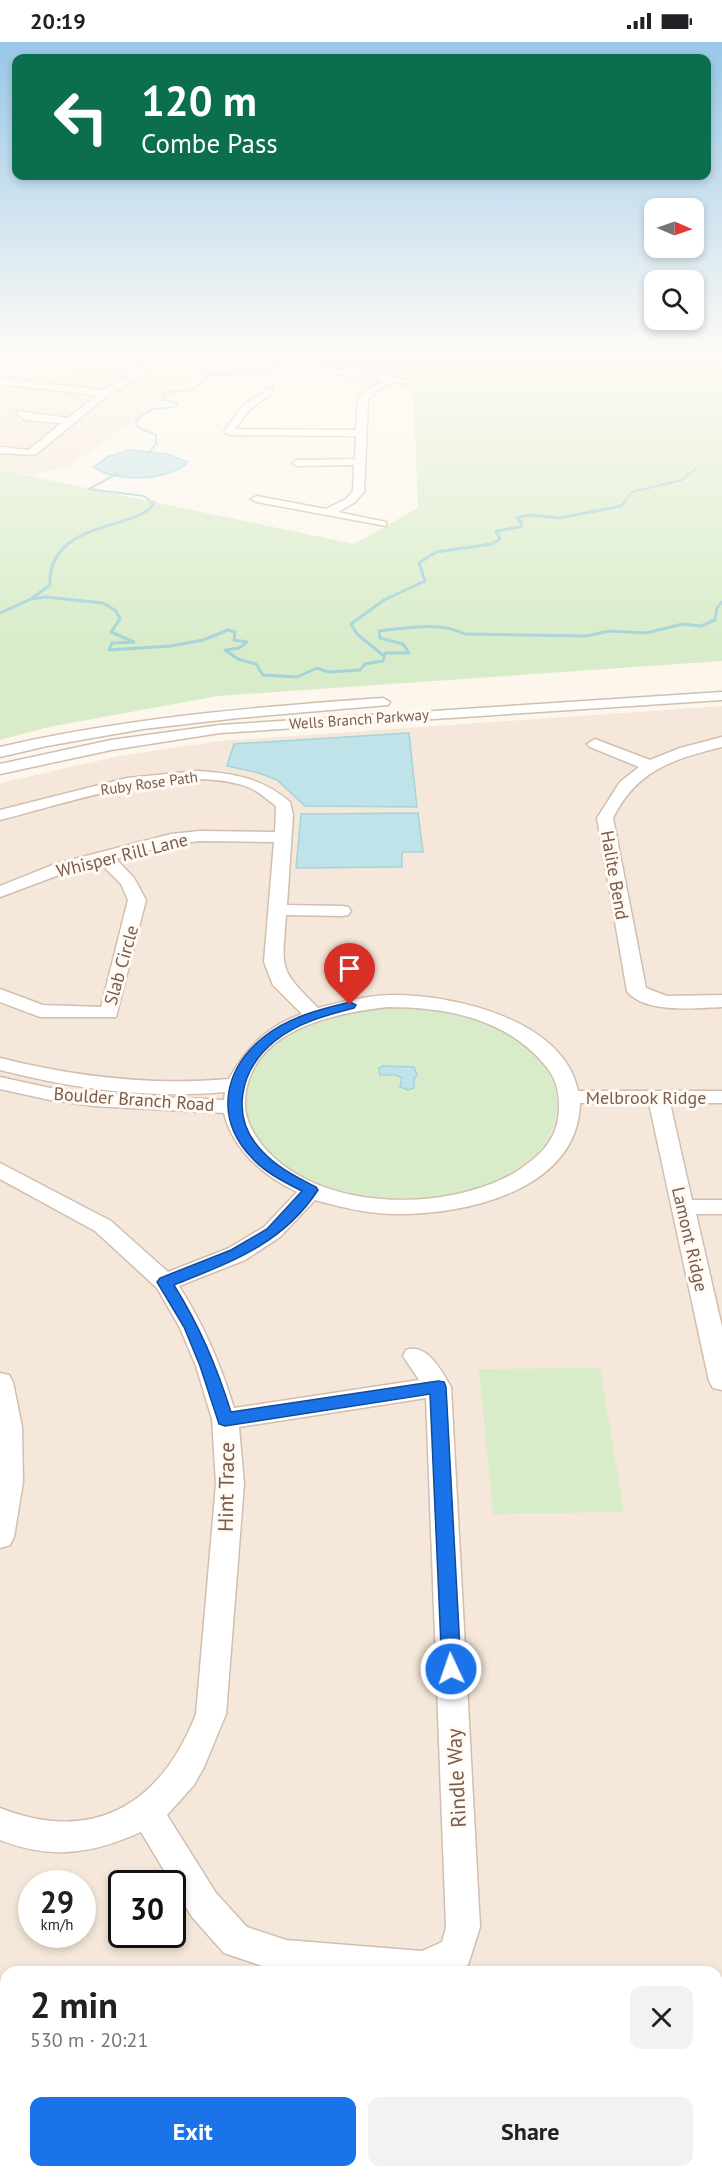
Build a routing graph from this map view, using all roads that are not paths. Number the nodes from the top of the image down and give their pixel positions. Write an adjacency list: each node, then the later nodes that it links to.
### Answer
1 (17, 452): 2 (street)
2 (33, 452)
3 (360, 452): 4 (street)
4 (360, 462): 5 (street); 7 (street)
5 (297, 463)
6 (257, 499): 7 (street)
7 (328, 513): 8 (street)
8 (382, 524)
9 (722, 696): 15 (street, Wells Branch Parkway)
10 (396, 701): 13 (street, Wells Branch Parkway)
11 (722, 742): 14 (street, Halite Bend)
12 (595, 744): 14 (street)
13 (0, 752)
14 (648, 765): 23 (street, Halite Bend)
15 (0, 770)
16 (0, 815): 17 (street, Ruby Rose Path)
17 (283, 837): 18 (street, Whisper Rill Lane); 20 (street, Ruby Rose Path)
18 (104, 856): 19 (street, Whisper Rill Lane); 22 (street, Slab Circle)
19 (0, 892)
20 (277, 910): 21 (street); 24 (street, Ruby Rose Path)
21 (342, 911)
22 (0, 995)
23 (722, 1001)
24 (314, 1015): 27 (street); 28 (street)
25 (0, 1064): 27 (street, Boulder Branch Road)
26 (0, 1083): 31 (street, Boulder Branch Road)
27 (236, 1085): 31 (street)
28 (570, 1097): 29 (street, Melbrook Ridge); 33 (street)
29 (658, 1097): 30 (street, Melbrook Ridge); 34 (street, Lamont Ridge)
30 (722, 1097)
31 (234, 1107): 33 (street)
32 (0, 1170): 36 (street, Hint Trace)
33 (311, 1190): 36 (street)
34 (683, 1207): 35 (street); 38 (street, Lamont Ridge)
35 (722, 1207)
36 (165, 1282): 41 (street, Hint Trace)
37 (415, 1356): 40 (street)
38 (722, 1381)
39 (0, 1382): 42 (street)
40 (438, 1387): 41 (street); 47 (street, Rindle Way)
41 (225, 1419): 44 (street, Hint Trace)
42 (5, 1482): 43 (street)
43 (0, 1537)
44 (148, 1813): 45 (street); 46 (street, Rindle Way)
45 (0, 1823)
46 (382, 1966)
47 (432, 1966)

